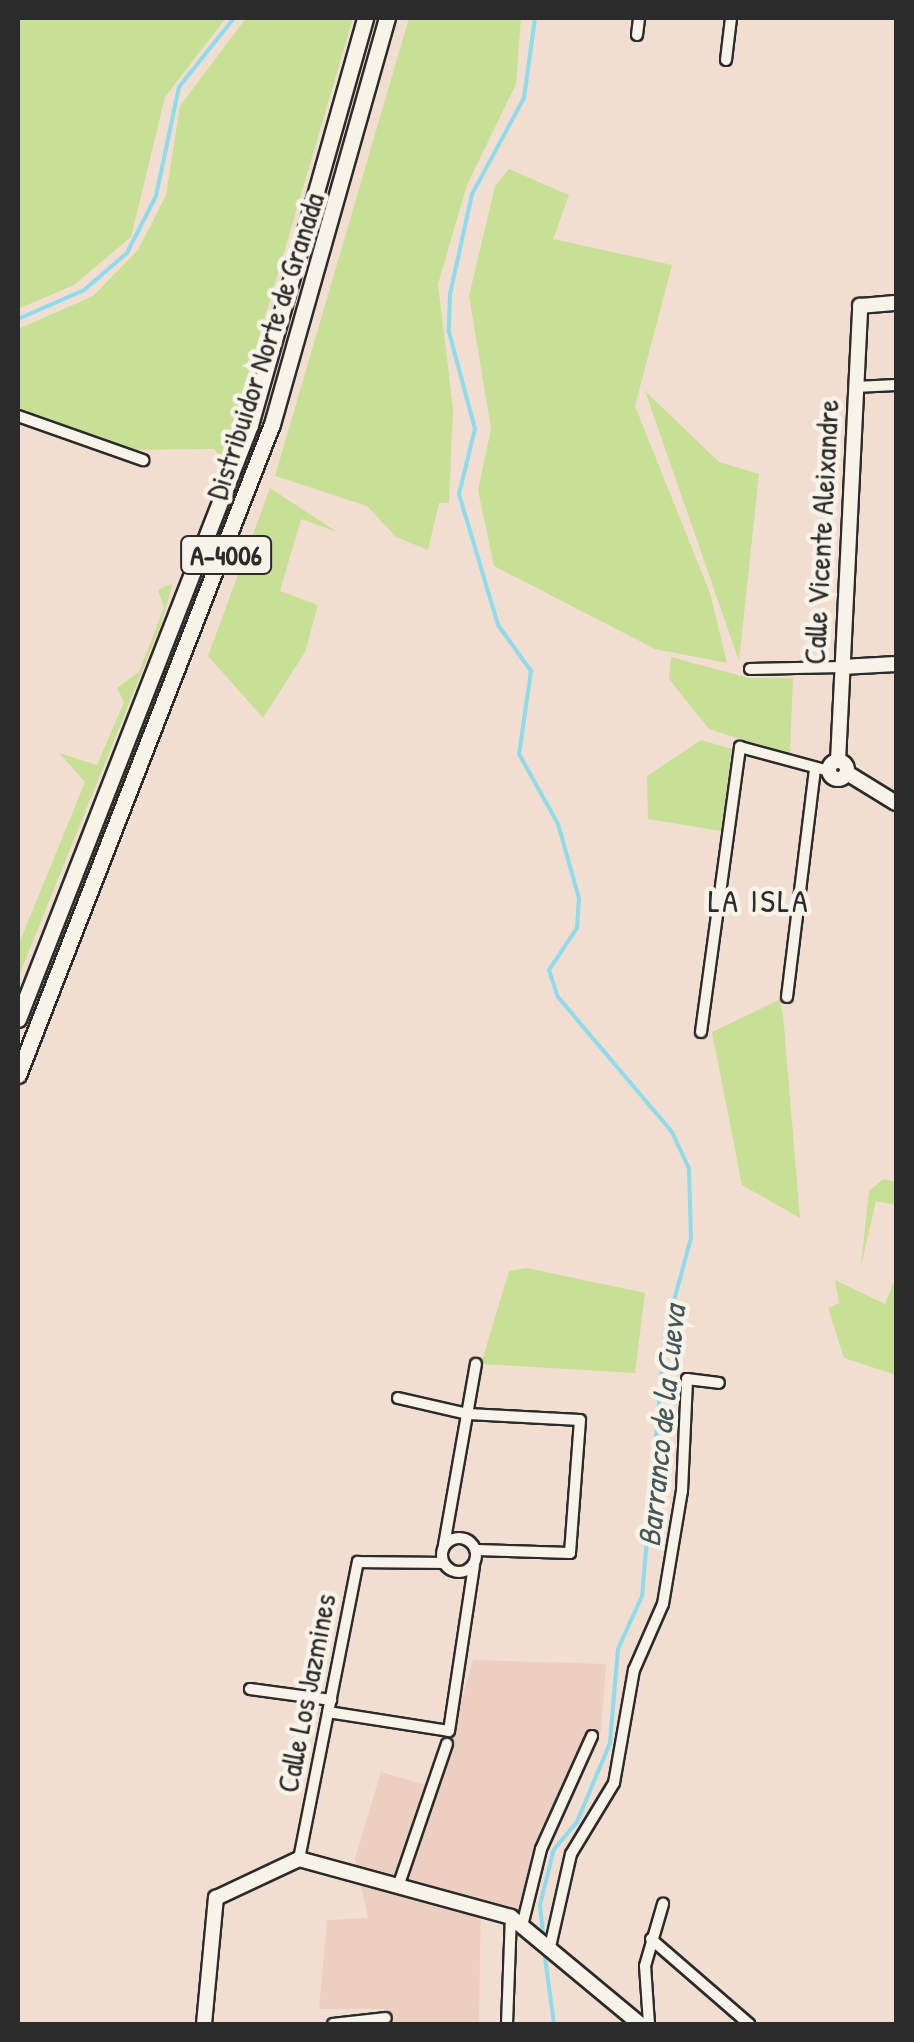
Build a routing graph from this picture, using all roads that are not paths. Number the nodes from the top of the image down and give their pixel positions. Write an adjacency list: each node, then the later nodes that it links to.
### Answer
1 (365, 18): 18 (main road, Distribuidor Norte de Granada / A-4006)
2 (387, 18): 20 (main road, Distribuidor Norte de Granada / A-4006)
3 (639, 18): 5 (street)
4 (731, 18): 6 (street)
5 (637, 35)
6 (726, 60)
7 (896, 303): 9 (street, Calle Vicente Aleixandre)
8 (896, 385): 9 (street)
9 (855, 387): 13 (street, Calle Vicente Aleixandre)
10 (18, 416): 11 (street)
11 (143, 460)
12 (896, 664): 13 (street)
13 (842, 667): 14 (street); 15 (street, Calle Vicente Aleixandre)
14 (750, 669)
15 (832, 768): 16 (street); 17 (street); 19 (street)
16 (896, 803)
17 (787, 996)
18 (18, 1018)
19 (701, 1032)
20 (18, 1075)
21 (476, 1364): 24 (street)
22 (719, 1383): 38 (street)
23 (398, 1398): 24 (street)
24 (468, 1414): 25 (street); 26 (street)
25 (444, 1545): 26 (street); 27 (street)
26 (477, 1550): 28 (street)
27 (443, 1563): 28 (street); 30 (street, Calle Los Jazmines)
28 (474, 1566): 30 (street)
29 (250, 1689): 30 (street)
30 (330, 1706): 33 (street, Calle Los Jazmines)
31 (592, 1736): 36 (street)
32 (447, 1744): 34 (street)
33 (299, 1858): 34 (street); 40 (street)
34 (400, 1881): 36 (street)
35 (663, 1904): 37 (street)
36 (517, 1922): 38 (street); 42 (street)
37 (652, 1940): 44 (street); 45 (street)
38 (550, 1947): 43 (street)
39 (386, 2018): 41 (street)
40 (204, 2024)
41 (334, 2024)
42 (507, 2024)
43 (640, 2024)
44 (650, 2024)
45 (749, 2024)

